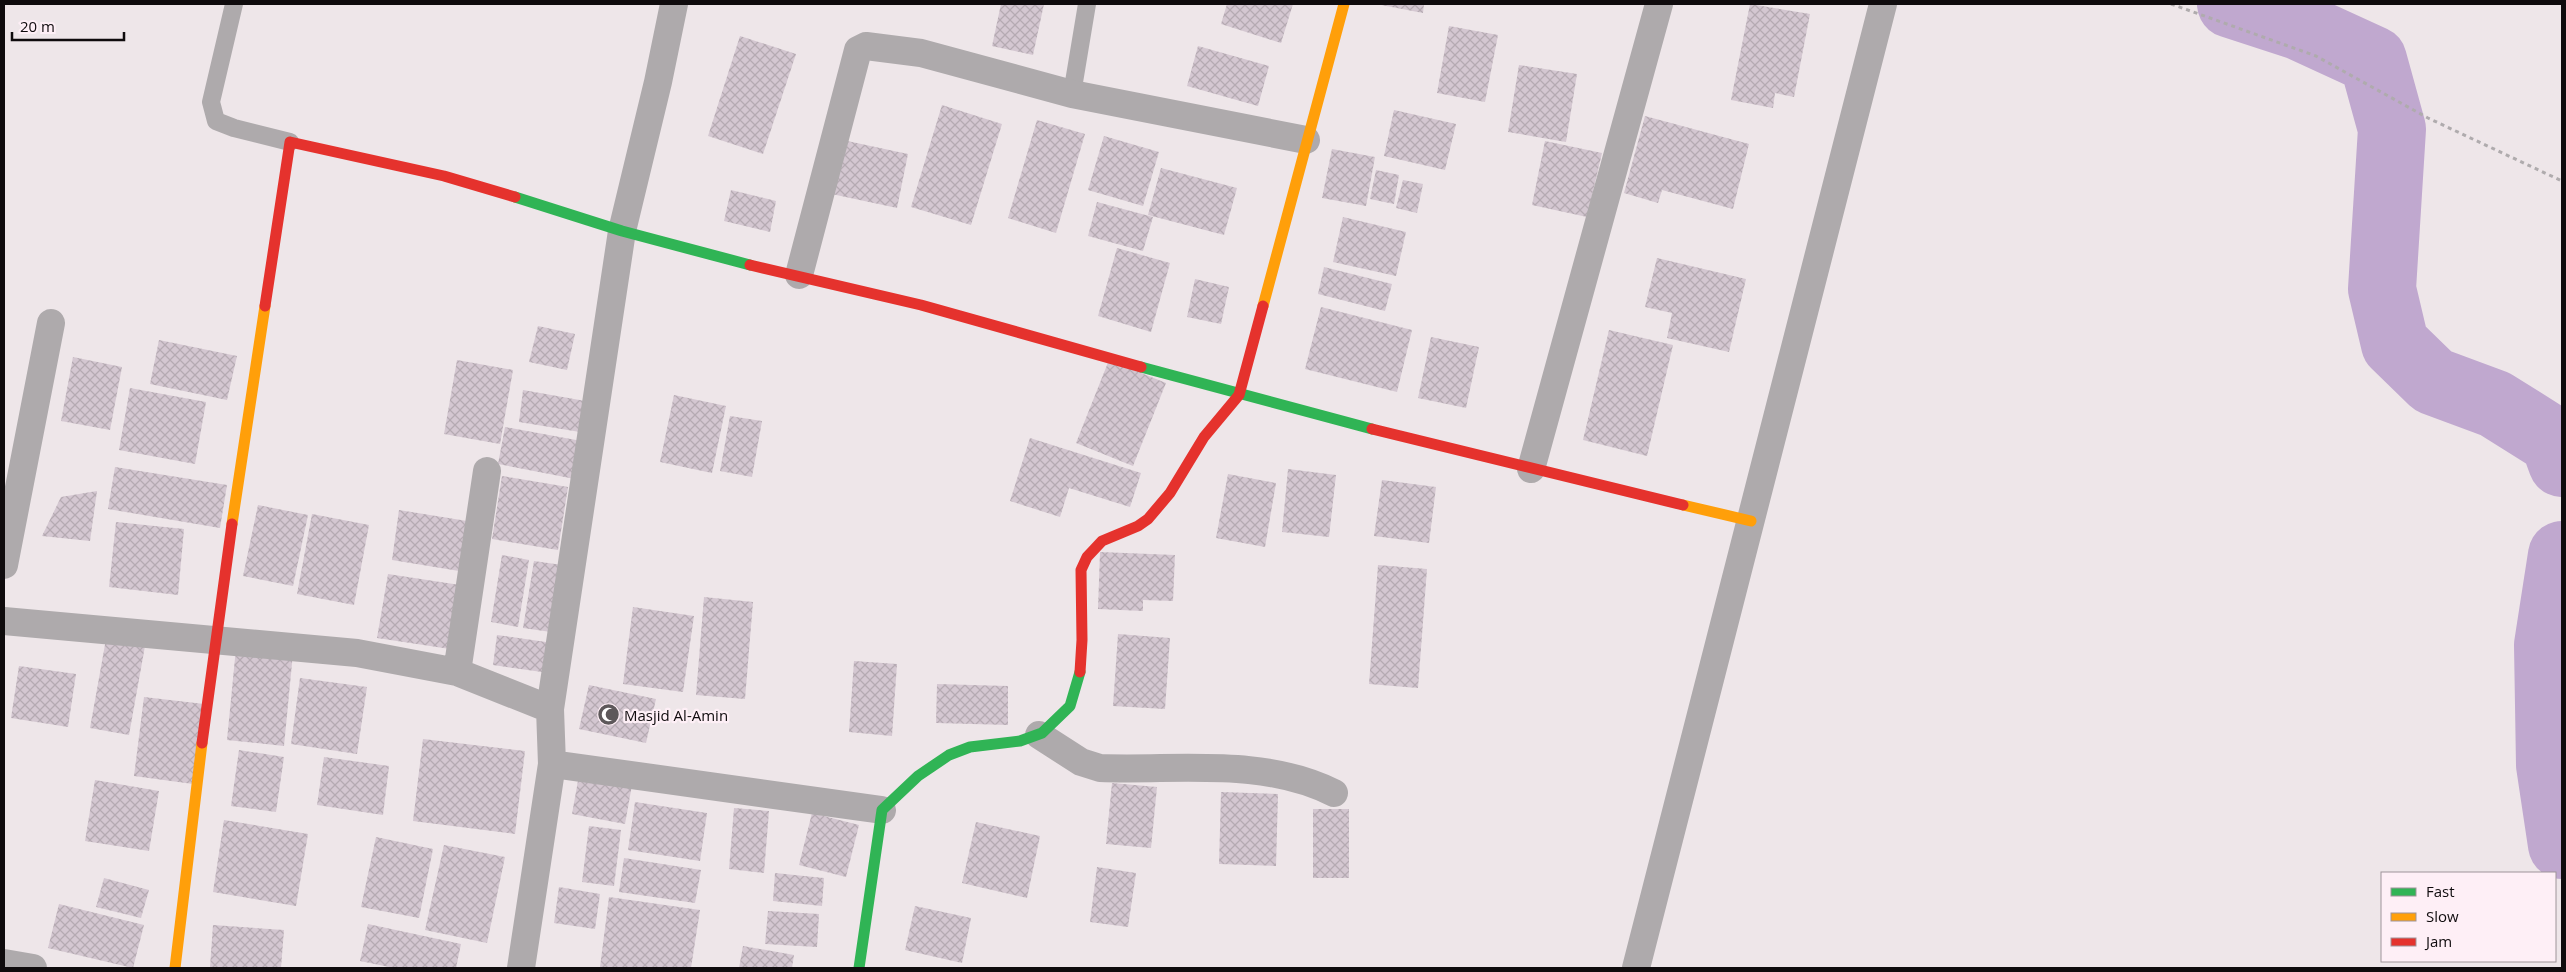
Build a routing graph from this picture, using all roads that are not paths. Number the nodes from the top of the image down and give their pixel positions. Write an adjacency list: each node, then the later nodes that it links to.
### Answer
1 (234, 4): 9 (lane)
2 (674, 4): 10 (street)
3 (1087, 4): 7 (lane)
4 (1344, 4): 8 (street)
5 (1659, 4): 14 (street)
6 (1883, 4): 16 (street)
7 (1072, 94): 8 (street); 11 (street)
8 (1306, 140): 13 (street)
9 (290, 142): 10 (street); 19 (street)
10 (622, 232): 11 (street); 21 (street)
11 (799, 275): 13 (street)
12 (51, 323): 17 (street)
13 (1239, 395): 14 (street); 22 (street)
14 (1531, 469): 16 (street)
15 (487, 471): 20 (street)
16 (1751, 521): 31 (street)
17 (4, 565)
18 (4, 621): 19 (street)
19 (215, 640): 20 (street); 28 (street)
20 (457, 672): 21 (street)
21 (550, 709): 23 (street)
22 (1039, 734): 24 (street); 25 (street)
23 (552, 764): 25 (street); 29 (street)
24 (1334, 794)
25 (882, 810): 30 (street)
26 (4, 963): 27 (street)
27 (33, 968)
28 (175, 968)
29 (521, 968)
30 (862, 968)
31 (1636, 968)

